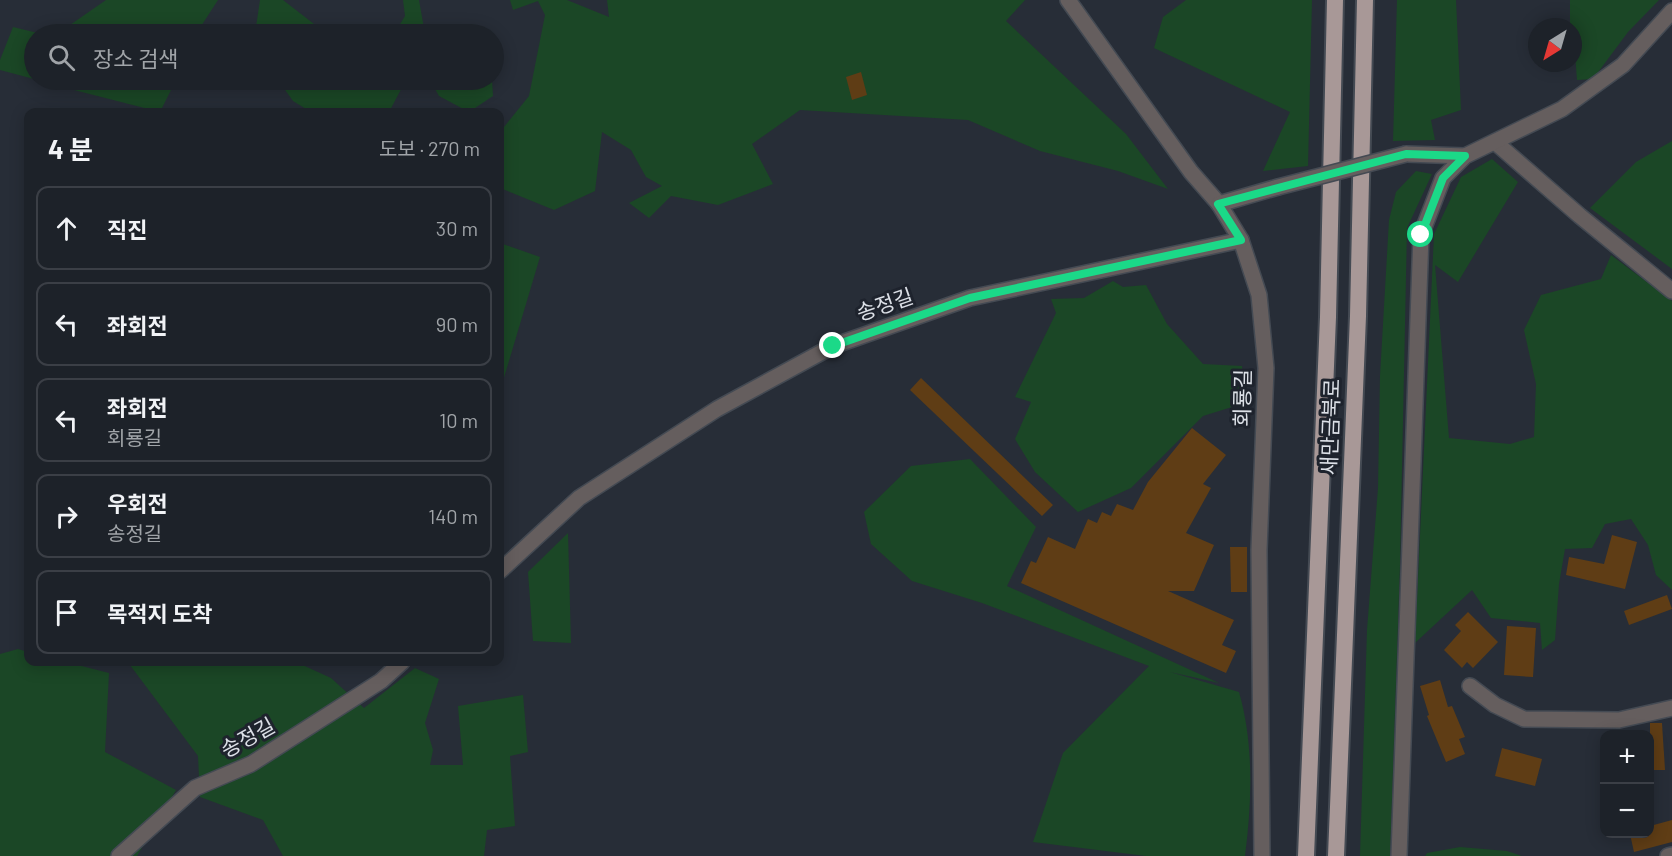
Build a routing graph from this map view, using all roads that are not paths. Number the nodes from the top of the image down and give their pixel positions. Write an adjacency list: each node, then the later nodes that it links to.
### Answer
1 (1068, 0): 7 (street, 회룡길)
2 (1335, 0): 17 (highway, 새만금북로)
3 (1365, 0): 18 (highway, 새만금북로)
4 (1672, 11): 5 (street)
5 (1494, 142): 6 (street); 9 (street)
6 (1465, 156): 7 (street, bridge); 19 (street)
7 (1218, 204): 8 (street, 회룡길)
8 (1241, 240): 10 (street, 송정길); 16 (street, 회룡길)
9 (1672, 291)
10 (504, 568)
11 (398, 666): 15 (street, 송정길)
12 (1470, 686): 13 (street)
13 (1672, 708)
14 (1672, 855): 20 (street)
15 (119, 856)
16 (1262, 856)
17 (1306, 856)
18 (1336, 856)
19 (1399, 856)
20 (1668, 856)

